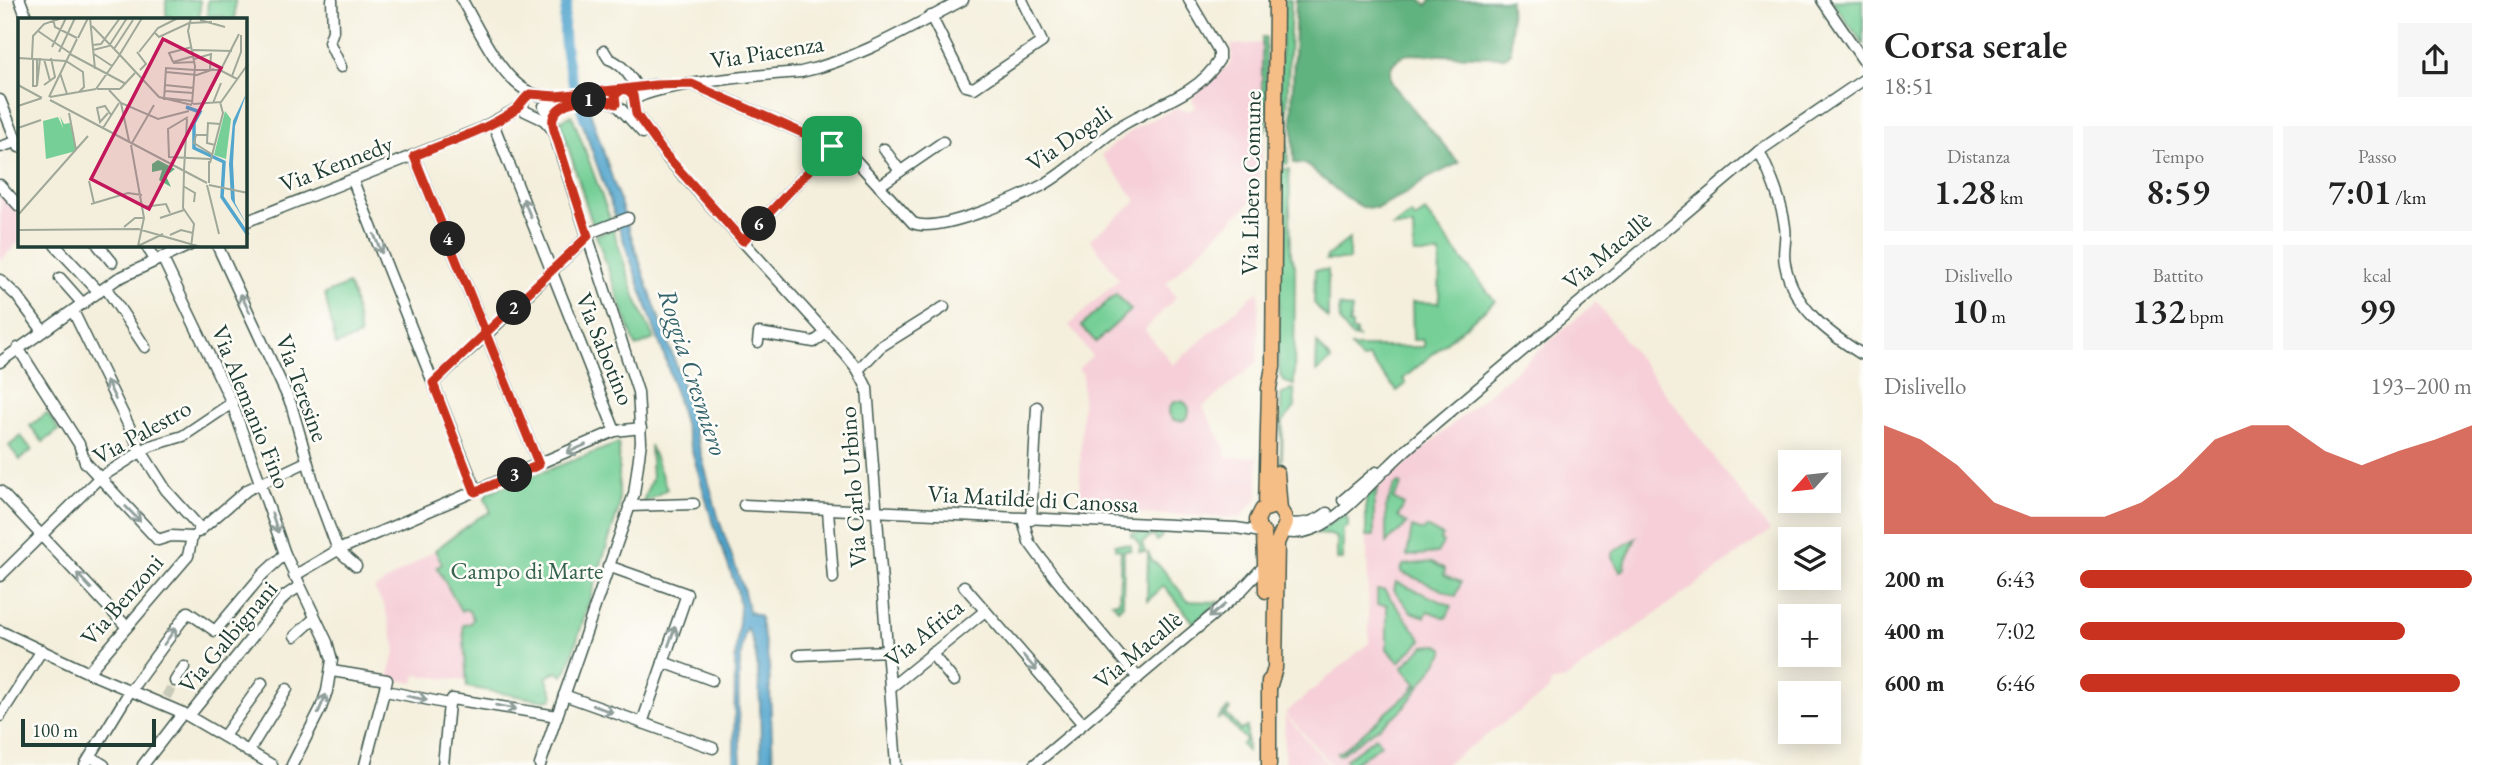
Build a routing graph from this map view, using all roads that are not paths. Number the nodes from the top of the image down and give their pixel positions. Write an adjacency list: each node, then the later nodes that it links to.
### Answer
1 (20, 0): 10 (street)
2 (332, 0): 13 (street)
3 (462, 0): 14 (street)
4 (963, 0): 9 (street, Via Piacenza)
5 (1022, 0): 9 (street)
6 (1189, 0): 41 (street, Via Dogali)
7 (1276, 0): 88 (main road, Via Libero Comune)
8 (1822, 0): 12 (street)
9 (931, 16): 16 (street, Via Piacenza)
10 (27, 18)
11 (604, 51): 17 (street)
12 (1863, 60)
13 (341, 67)
14 (510, 78): 18 (street); 22 (street)
15 (1863, 79): 35 (street, Via Macallè)
16 (690, 84): 17 (street, Via Piacenza); 23 (street, Via Piacenza); 32 (street, Via Dogali)
17 (628, 89): 19 (street, Via Piacenza); 23 (street); 25 (street)
18 (536, 94): 20 (street); 22 (street); 24 (street)
19 (589, 96): 20 (street); 25 (street)
20 (568, 98): 24 (street); 28 (street)
21 (0, 100): 31 (street)
22 (523, 102): 26 (street); 29 (street, Via Kennedy)
23 (633, 102): 25 (street); 37 (street, Via Carlo Urbino)
24 (544, 106): 26 (street); 28 (street)
25 (618, 106): 37 (street, Via Carlo Urbino)
26 (531, 115): 27 (street, Via Kennedy); 28 (street)
27 (494, 126): 29 (street, Via Kennedy); 54 (street, Via Sabotino, one-way to 27)
28 (553, 126): 45 (street)
29 (480, 129): 36 (street, Via Kennedy)
30 (943, 142): 38 (street)
31 (18, 143): 33 (street)
32 (832, 146): 41 (street, Via Dogali); 46 (street)
33 (0, 147)
34 (884, 149): 38 (street)
35 (1759, 151): 67 (street); 88 (street, Via Macallè)
36 (414, 156): 39 (street, Via Kennedy); 63 (street)
37 (669, 160): 46 (street, Via Carlo Urbino)
38 (900, 171): 41 (street)
39 (353, 181): 44 (street, Via Kennedy); 70 (street, one-way to 70)
40 (0, 185): 42 (street)
41 (879, 186)
42 (18, 205)
43 (628, 218): 45 (street)
44 (247, 221)
45 (587, 235): 54 (street); 73 (street)
46 (743, 241): 62 (street, Via Carlo Urbino)
47 (57, 247): 57 (street)
48 (99, 247): 53 (street)
49 (148, 247): 52 (street, Via Alemanio Fino)
50 (185, 247): 52 (street)
51 (219, 247): 76 (street, Via Teresine, one-way to 51)
52 (158, 259): 57 (street); 71 (street, Via Alemanio Fino)
53 (112, 262)
54 (552, 272): 63 (street); 74 (street, Via Sabotino)
55 (60, 278): 58 (street)
56 (0, 280): 61 (street)
57 (102, 290): 58 (street); 65 (street)
58 (83, 304): 60 (street)
59 (944, 307): 69 (street)
60 (73, 311): 61 (street); 75 (street, one-way to 60)
61 (43, 331): 66 (street)
62 (826, 333): 64 (street); 69 (street, Via Carlo Urbino)
63 (487, 334): 70 (street); 77 (street)
64 (758, 342)
65 (145, 347)
66 (18, 348): 68 (street); 78 (street)
67 (1863, 355)
68 (0, 362)
69 (858, 370): 86 (street, Via Carlo Urbino)
70 (433, 383): 80 (street)
71 (232, 403): 75 (street, Via Palestro); 79 (street, Via Alemanio Fino)
72 (1037, 407): 87 (street)
73 (641, 428): 74 (street, Via Galbignani); 84 (street)
74 (615, 431): 77 (street, Via Galbignani, one-way to 77)
75 (141, 451): 78 (street, Via Palestro); 89 (street)
76 (306, 462): 79 (street); 92 (street, Via Teresine)
77 (539, 465): 80 (street, Via Galbignani)
78 (98, 479): 90 (street, Via Palestro); 91 (street, one-way to 91)
79 (260, 483): 89 (street); 93 (street, Via Alemanio Fino, one-way to 93)
80 (475, 492): 92 (street, Via Galbignani)
81 (3, 495): 90 (street)
82 (694, 504): 84 (street)
83 (744, 505): 85 (street, Via Matilde di Canossa)
84 (629, 506): 96 (street)
85 (828, 510): 86 (street, Via Matilde di Canossa); 98 (street)
86 (877, 513): 87 (street, Via Matilde di Canossa); 107 (street, Via Carlo Urbino)
87 (1027, 519): 88 (street, Via Matilde di Canossa); 114 (street)
88 (1272, 524): 94 (main road, Via Libero Comune); 121 (main road, Via Libero Comune)
89 (201, 529): 91 (street)
90 (43, 536): 97 (street, Via Palestro); 103 (street, one-way to 90)
91 (192, 537): 103 (street, Via Benzoni)
92 (338, 550): 95 (street); 99 (street, Via Galbignani)
93 (285, 554): 99 (street, Via Alemanio Fino); 123 (street, one-way to 93)
94 (1266, 564): 114 (street, Via Macallè, one-way to 114); 121 (main road, Via Libero Comune)
95 (356, 566)
96 (608, 566): 110 (street, one-way to 96); 124 (street)
97 (0, 577)
98 (833, 578)
99 (297, 581): 102 (street, Via Alemanio Fino); 126 (street, Via Galbignani)
100 (964, 586): 101 (street, Via Africa)
101 (985, 611): 108 (street, Via Africa); 130 (street, Via Africa, one-way to 130)
102 (316, 618): 105 (street); 112 (street, Via Alemanio Fino)
103 (126, 626): 113 (street, Via Benzoni)
104 (0, 631): 106 (street)
105 (295, 636)
106 (42, 650): 113 (street); 127 (street)
107 (887, 651): 109 (street); 120 (street, Via Carlo Urbino)
108 (931, 653): 117 (street); 120 (street, Via Africa)
109 (799, 655)
110 (663, 662): 115 (street); 129 (street)
111 (184, 667): 116 (street)
112 (332, 671): 119 (street); 138 (street, one-way to 112)
113 (92, 674): 123 (street)
114 (1138, 677): 130 (street, Via Macallè)
115 (712, 680)
116 (175, 681)
117 (954, 681)
118 (262, 683): 131 (street)
119 (387, 685): 125 (street, one-way to 125); 139 (street)
120 (890, 688): 142 (street, Via Carlo Urbino)
121 (1269, 688): 144 (main road, Via Libero Comune)
122 (288, 689): 133 (street)
123 (130, 691): 126 (street); 134 (street)
124 (564, 695): 128 (street); 129 (street, one-way to 129)
125 (449, 704): 128 (street, one-way to 128); 140 (street)
126 (186, 714): 131 (street); 136 (street, Via Galbignani)
127 (0, 716)
128 (557, 716): 141 (street)
129 (642, 723): 132 (street)
130 (1083, 724): 143 (street, Via Macallè)
131 (224, 736): 133 (street)
132 (713, 748)
133 (248, 752): 137 (street)
134 (88, 761): 135 (street)
135 (104, 765)
136 (143, 765)
137 (271, 765)
138 (292, 765)
139 (365, 765)
140 (443, 765)
141 (540, 765)
142 (896, 765)
143 (1034, 765)
144 (1269, 765)

